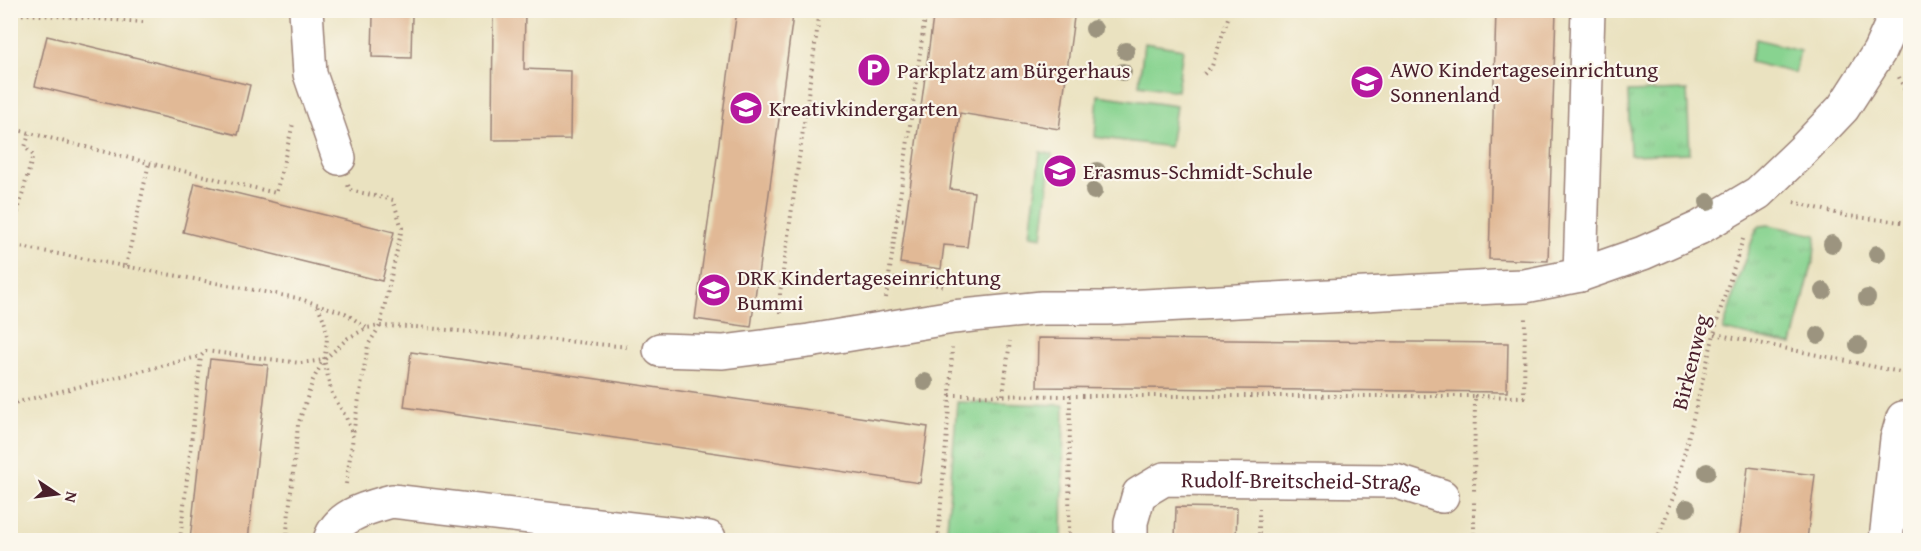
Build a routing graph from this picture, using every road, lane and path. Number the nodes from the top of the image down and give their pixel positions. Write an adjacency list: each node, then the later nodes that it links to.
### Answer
1 (306, 10): 15 (street)
2 (820, 10): 10 (path)
3 (926, 10): 19 (path)
4 (1588, 10): 25 (street)
5 (1898, 10): 17 (street)
6 (1229, 15): 9 (path)
7 (10, 16): 8 (path)
8 (143, 22)
9 (1204, 74)
10 (807, 104): 11 (path); 35 (path)
11 (869, 112)
12 (294, 121): 16 (path)
13 (10, 128): 14 (path)
14 (29, 134): 16 (path); 18 (path)
15 (339, 158): 32 (path)
16 (149, 163): 24 (path)
17 (1758, 193): 21 (path); 25 (street)
18 (10, 216)
19 (896, 219): 20 (path); 26 (path)
20 (906, 220)
21 (1911, 224)
22 (1743, 237): 34 (path, Birkenweg)
23 (10, 245): 24 (path)
24 (126, 266): 29 (path)
25 (1580, 275): 27 (street)
26 (888, 278): 28 (path); 30 (path)
27 (1525, 286): 31 (street); 43 (path)
28 (953, 302): 31 (street); 35 (street); 40 (path)
29 (316, 303): 33 (path); 38 (path)
30 (885, 305)
31 (1013, 310): 41 (path)
32 (380, 326): 33 (path); 36 (path); 46 (path)
33 (367, 328): 38 (path)
34 (1715, 334): 39 (path); 58 (path, Birkenweg)
35 (779, 344): 36 (street)
36 (660, 350)
37 (201, 356): 38 (path); 44 (path); 51 (path)
38 (324, 360): 46 (path); 52 (path)
39 (1911, 374)
40 (950, 395): 41 (path); 53 (path)
41 (1004, 395): 42 (path)
42 (1070, 396): 43 (path); 54 (path)
43 (1475, 396): 57 (path)
44 (10, 404)
45 (1903, 418): 59 (street)
46 (353, 437): 49 (path)
47 (1442, 496): 55 (street, Rudolf-Breitscheid-Straße)
48 (1259, 509): 56 (path)
49 (332, 535): 50 (street)
50 (709, 538)
51 (180, 540)
52 (286, 540)
53 (938, 540)
54 (1069, 540)
55 (1131, 540)
56 (1259, 540)
57 (1474, 540)
58 (1657, 540)
59 (1886, 540)

